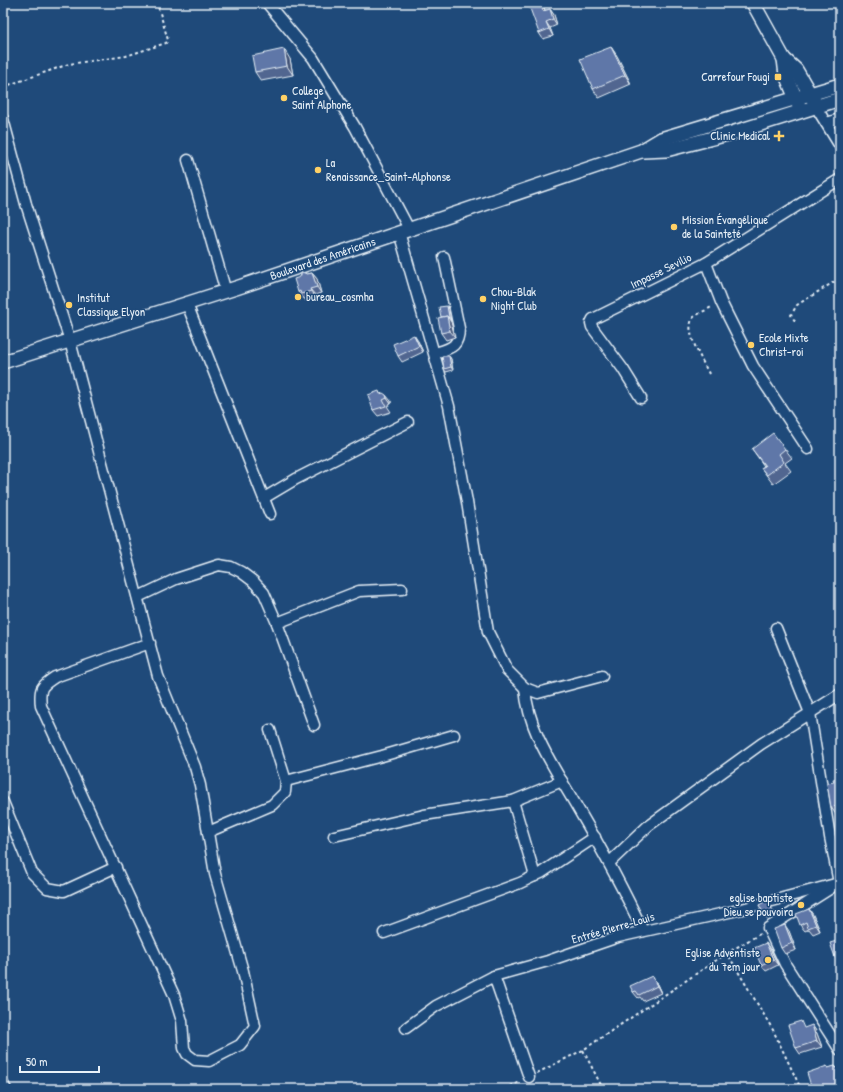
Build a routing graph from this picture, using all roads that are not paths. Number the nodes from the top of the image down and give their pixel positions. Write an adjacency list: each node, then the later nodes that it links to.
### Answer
1 (267, 3): 14 (street)
2 (753, 3): 3 (main road)
3 (784, 59): 6 (main road); 7 (main road)
4 (840, 85): 6 (main road, Boulevard des Américains)
5 (840, 98): 6 (main road, Boulevard des Américains)
6 (814, 101): 7 (main road, Boulevard des Américains); 10 (street)
7 (798, 105): 14 (main road, Boulevard des Américains)
8 (3, 119): 19 (street)
9 (840, 119): 10 (street)
10 (826, 123): 11 (street)
11 (840, 146)
12 (188, 160): 17 (street)
13 (840, 179): 16 (street, Impasse Sevilio)
14 (404, 230): 17 (main road, Boulevard des Américains); 20 (street)
15 (444, 257): 20 (street)
16 (706, 263): 22 (street, Impasse Sevilio); 24 (street)
17 (226, 292): 18 (main road, Boulevard des Américains)
18 (187, 304): 19 (main road, Boulevard des Américains); 25 (street)
19 (70, 341): 21 (main road, Boulevard des Américains); 28 (street)
20 (435, 353): 33 (street)
21 (3, 362)
22 (641, 398)
23 (408, 422): 25 (street)
24 (808, 449)
25 (264, 498): 26 (street)
26 (270, 514)
27 (402, 589): 29 (street)
28 (138, 597): 29 (street); 31 (street)
29 (277, 623): 36 (street)
30 (776, 628): 35 (street)
31 (150, 643): 43 (street); 47 (street)
32 (602, 676): 33 (street)
33 (525, 688): 40 (street)
34 (840, 694): 35 (street)
35 (810, 712): 46 (street); 49 (street)
36 (314, 725)
37 (270, 730): 39 (street)
38 (454, 735): 39 (street)
39 (286, 780): 43 (street)
40 (562, 781): 41 (street); 45 (street)
41 (513, 801): 44 (street); 48 (street)
42 (3, 802): 47 (street)
43 (208, 832): 47 (street)
44 (334, 836)
45 (595, 838): 46 (street); 48 (street)
46 (609, 863): 50 (street)
47 (116, 867)
48 (535, 876): 51 (street)
49 (840, 883): 50 (street, Entrée Pierre-Louis); 54 (street)
50 (643, 931): 52 (street, Entrée Pierre-Louis)
51 (384, 933)
52 (494, 976): 53 (street, Entrée Pierre-Louis); 55 (street)
53 (406, 1028)
54 (840, 1050)
55 (529, 1077)
56 (3, 1084): 57 (street)
57 (6, 1089)

